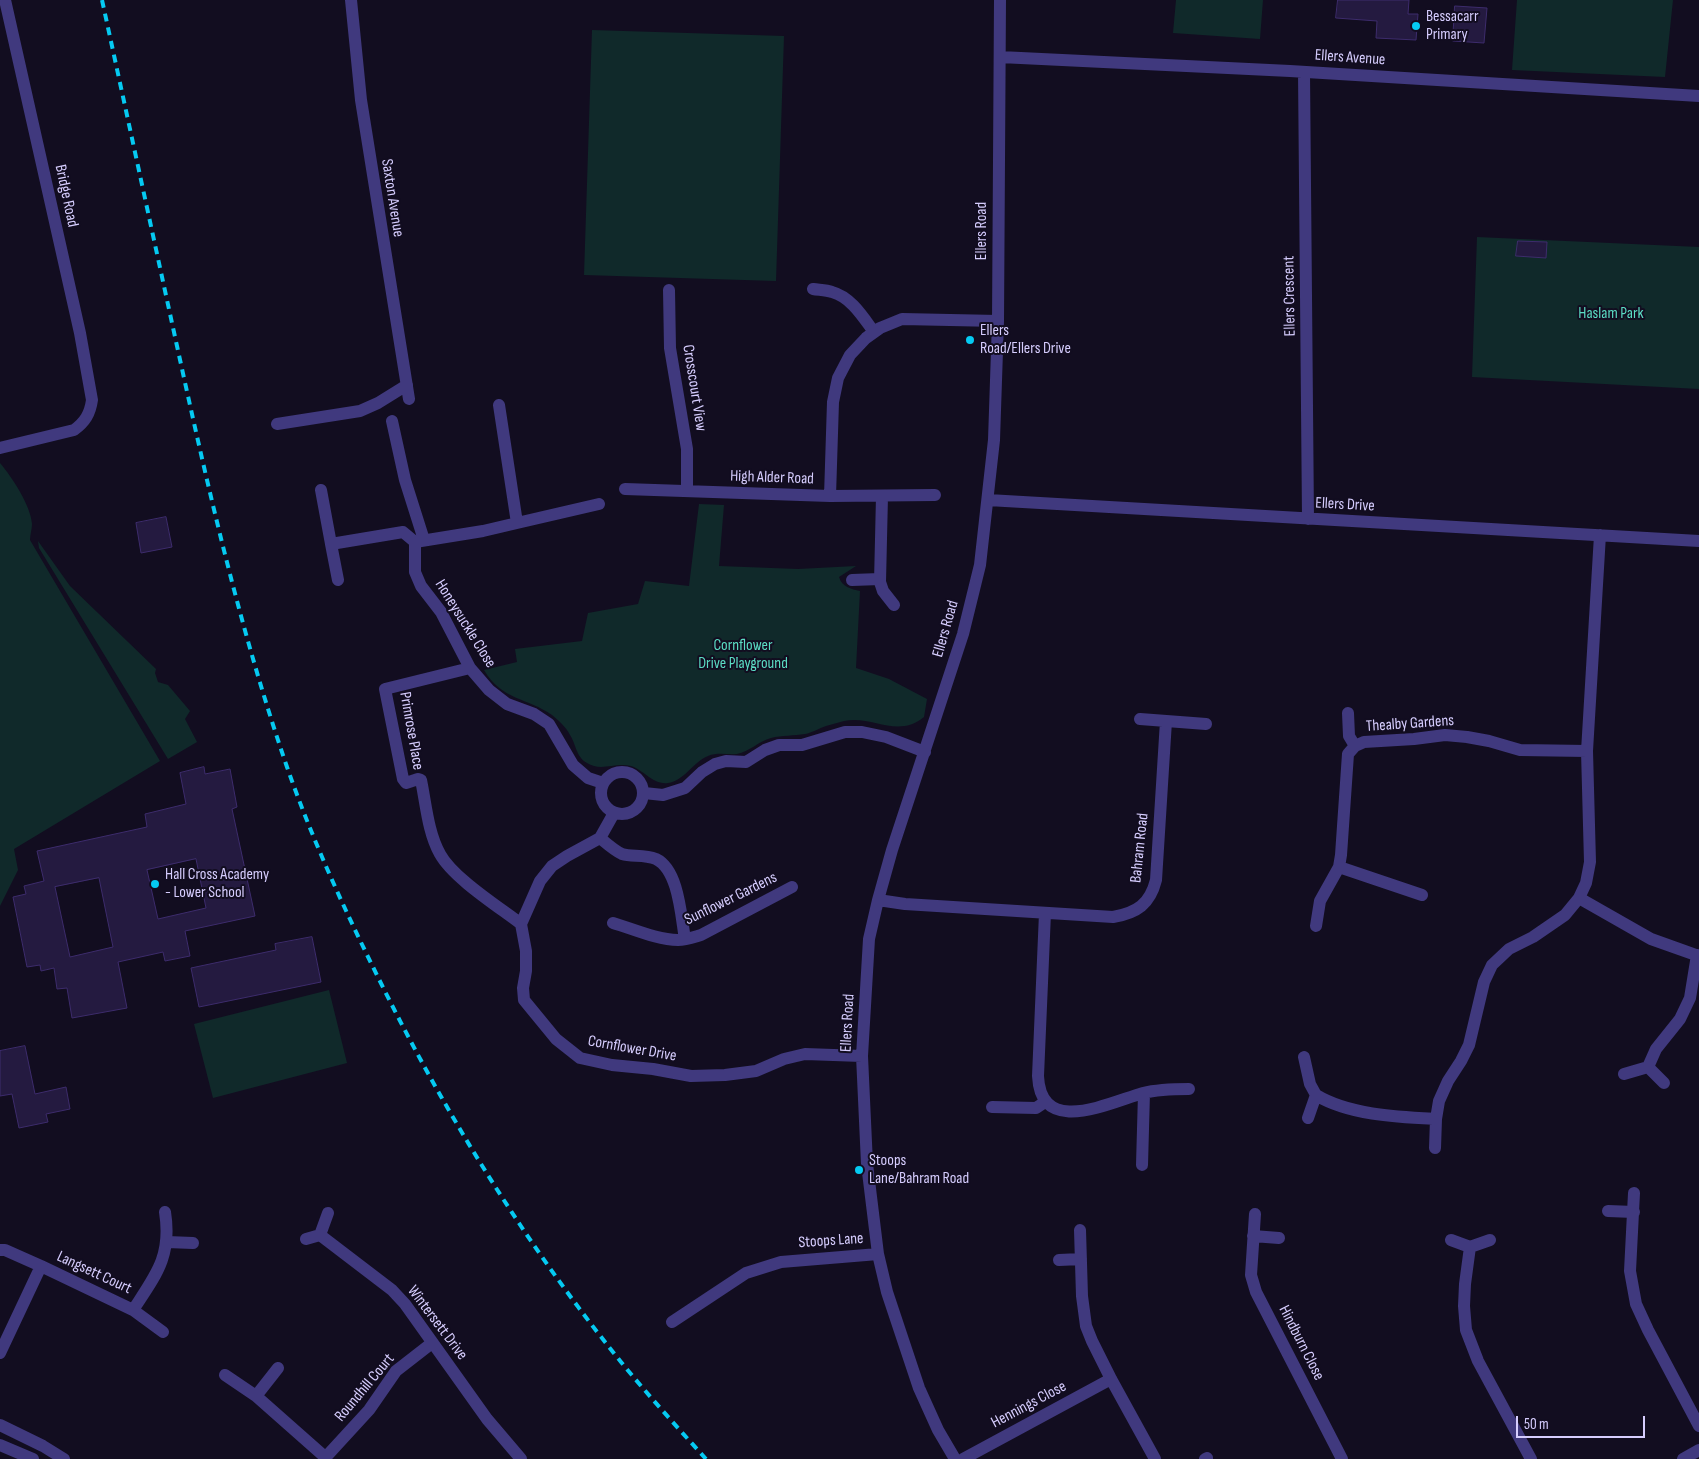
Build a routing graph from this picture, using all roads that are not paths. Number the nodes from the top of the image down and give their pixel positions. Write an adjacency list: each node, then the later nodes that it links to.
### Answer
1 (5, 0): 16 (street, Bridge Road)
2 (351, 0): 11 (street, Saxton Avenue)
3 (1000, 0): 4 (street, Ellers Road)
4 (1000, 57): 5 (street, Ellers Avenue); 9 (street, Ellers Road)
5 (1304, 72): 6 (street, Ellers Avenue); 25 (street, Ellers Crescent)
6 (1699, 96)
7 (813, 289): 10 (street)
8 (670, 290): 19 (street, Crosscourt View)
9 (998, 321): 10 (street, High Alder Road); 23 (street, Ellers Road)
10 (874, 332): 21 (street, High Alder Road)
11 (406, 386): 12 (street, Saxton Avenue); 15 (street)
12 (409, 399)
13 (499, 405): 26 (street)
14 (392, 421): 28 (street, Honeysuckle Close)
15 (277, 424)
16 (0, 448)
17 (625, 489): 19 (street, High Alder Road)
18 (321, 490): 30 (street)
19 (687, 491): 21 (street, High Alder Road)
20 (935, 495): 22 (street)
21 (830, 496): 22 (street)
22 (882, 496): 31 (street)
23 (988, 500): 25 (street, Ellers Drive); 42 (street, Ellers Road)
24 (599, 504): 26 (street)
25 (1308, 519): 27 (street, Ellers Drive)
26 (517, 523): 28 (street)
27 (1600, 535): 29 (street, Ellers Drive); 41 (street)
28 (419, 541): 30 (street); 35 (street, Honeysuckle Close)
29 (1699, 541)
30 (331, 544): 32 (street)
31 (880, 579): 33 (street); 34 (street)
32 (338, 580)
33 (852, 580)
34 (894, 605)
35 (470, 668): 43 (street, Honeysuckle Close); 54 (street, Primrose Place)
36 (1348, 713): 40 (street, Thealby Gardens)
37 (1140, 719): 38 (street)
38 (1166, 721): 39 (street); 52 (street, Bahram Road)
39 (1206, 724)
40 (1355, 746): 41 (street, Thealby Gardens); 47 (street, Thealby Gardens)
41 (1587, 751): 50 (street)
42 (925, 752): 44 (street); 51 (street, Ellers Road)
43 (603, 783): 44 (street); 45 (street)
44 (644, 793): 45 (street)
45 (614, 812): 46 (street)
46 (600, 838): 54 (street); 56 (street, Sunflower Gardens)
47 (1338, 867): 49 (street); 55 (street, Thealby Gardens)
48 (792, 887): 56 (street, Sunflower Gardens)
49 (1422, 896)
50 (1579, 898): 57 (street); 69 (street)
51 (878, 900): 52 (street, Bahram Road); 58 (street, Ellers Road)
52 (1046, 913): 66 (street)
53 (613, 923): 56 (street, Sunflower Gardens)
54 (521, 924): 58 (street, Cornflower Drive)
55 (1316, 926)
56 (685, 939)
57 (1698, 956): 60 (street)
58 (862, 1056): 89 (street, Ellers Road)
59 (1304, 1057): 65 (street)
60 (1648, 1067): 61 (street); 62 (street)
61 (1624, 1074)
62 (1664, 1083)
63 (1190, 1089): 64 (street)
64 (1144, 1093): 66 (street); 71 (street)
65 (1316, 1095): 68 (street); 69 (street)
66 (1045, 1102): 67 (street)
67 (992, 1107)
68 (1308, 1118)
69 (1436, 1119): 70 (street)
70 (1435, 1148)
71 (1142, 1165)
72 (1634, 1194): 75 (street)
73 (1608, 1211): 75 (street)
74 (165, 1212): 85 (street, Langsett Court)
75 (1634, 1212): 103 (street)
76 (328, 1213): 79 (street)
77 (1254, 1214): 80 (street, Hindburn Close)
78 (1080, 1230): 90 (street)
79 (320, 1235): 82 (street); 96 (street, Wintersett Drive)
80 (1253, 1236): 81 (street); 113 (street, Hindburn Close)
81 (1279, 1238)
82 (306, 1239)
83 (1451, 1240): 87 (street)
84 (1490, 1240): 87 (street)
85 (167, 1242): 86 (street); 93 (street, Langsett Court)
86 (193, 1243)
87 (1470, 1247): 114 (street)
88 (0, 1250): 92 (street, Langsett Court)
89 (878, 1254): 94 (street, Stoops Lane); 110 (street, Stoops Lane)
90 (1081, 1259): 91 (street); 100 (street)
91 (1059, 1260)
92 (40, 1266): 93 (street, Langsett Court); 97 (street, Langsett Court)
93 (133, 1310): 95 (street, Langsett Court)
94 (672, 1322)
95 (164, 1332)
96 (432, 1343): 106 (street, Roundhill Court); 109 (street, Wintersett Drive)
97 (0, 1353)
98 (278, 1368): 101 (street)
99 (225, 1375): 101 (street, Roundhill Court)
100 (1111, 1379): 111 (street, Hennings Close); 112 (street)
101 (256, 1396): 106 (street, Roundhill Court)
102 (0, 1425): 108 (street)
103 (1699, 1426)
104 (0, 1444): 107 (street)
105 (1699, 1450): 115 (street)
106 (324, 1458)
107 (33, 1459)
108 (64, 1459)
109 (521, 1459)
110 (955, 1459)
111 (963, 1459)
112 (1155, 1459)
113 (1342, 1459)
114 (1531, 1459)
115 (1683, 1459)

